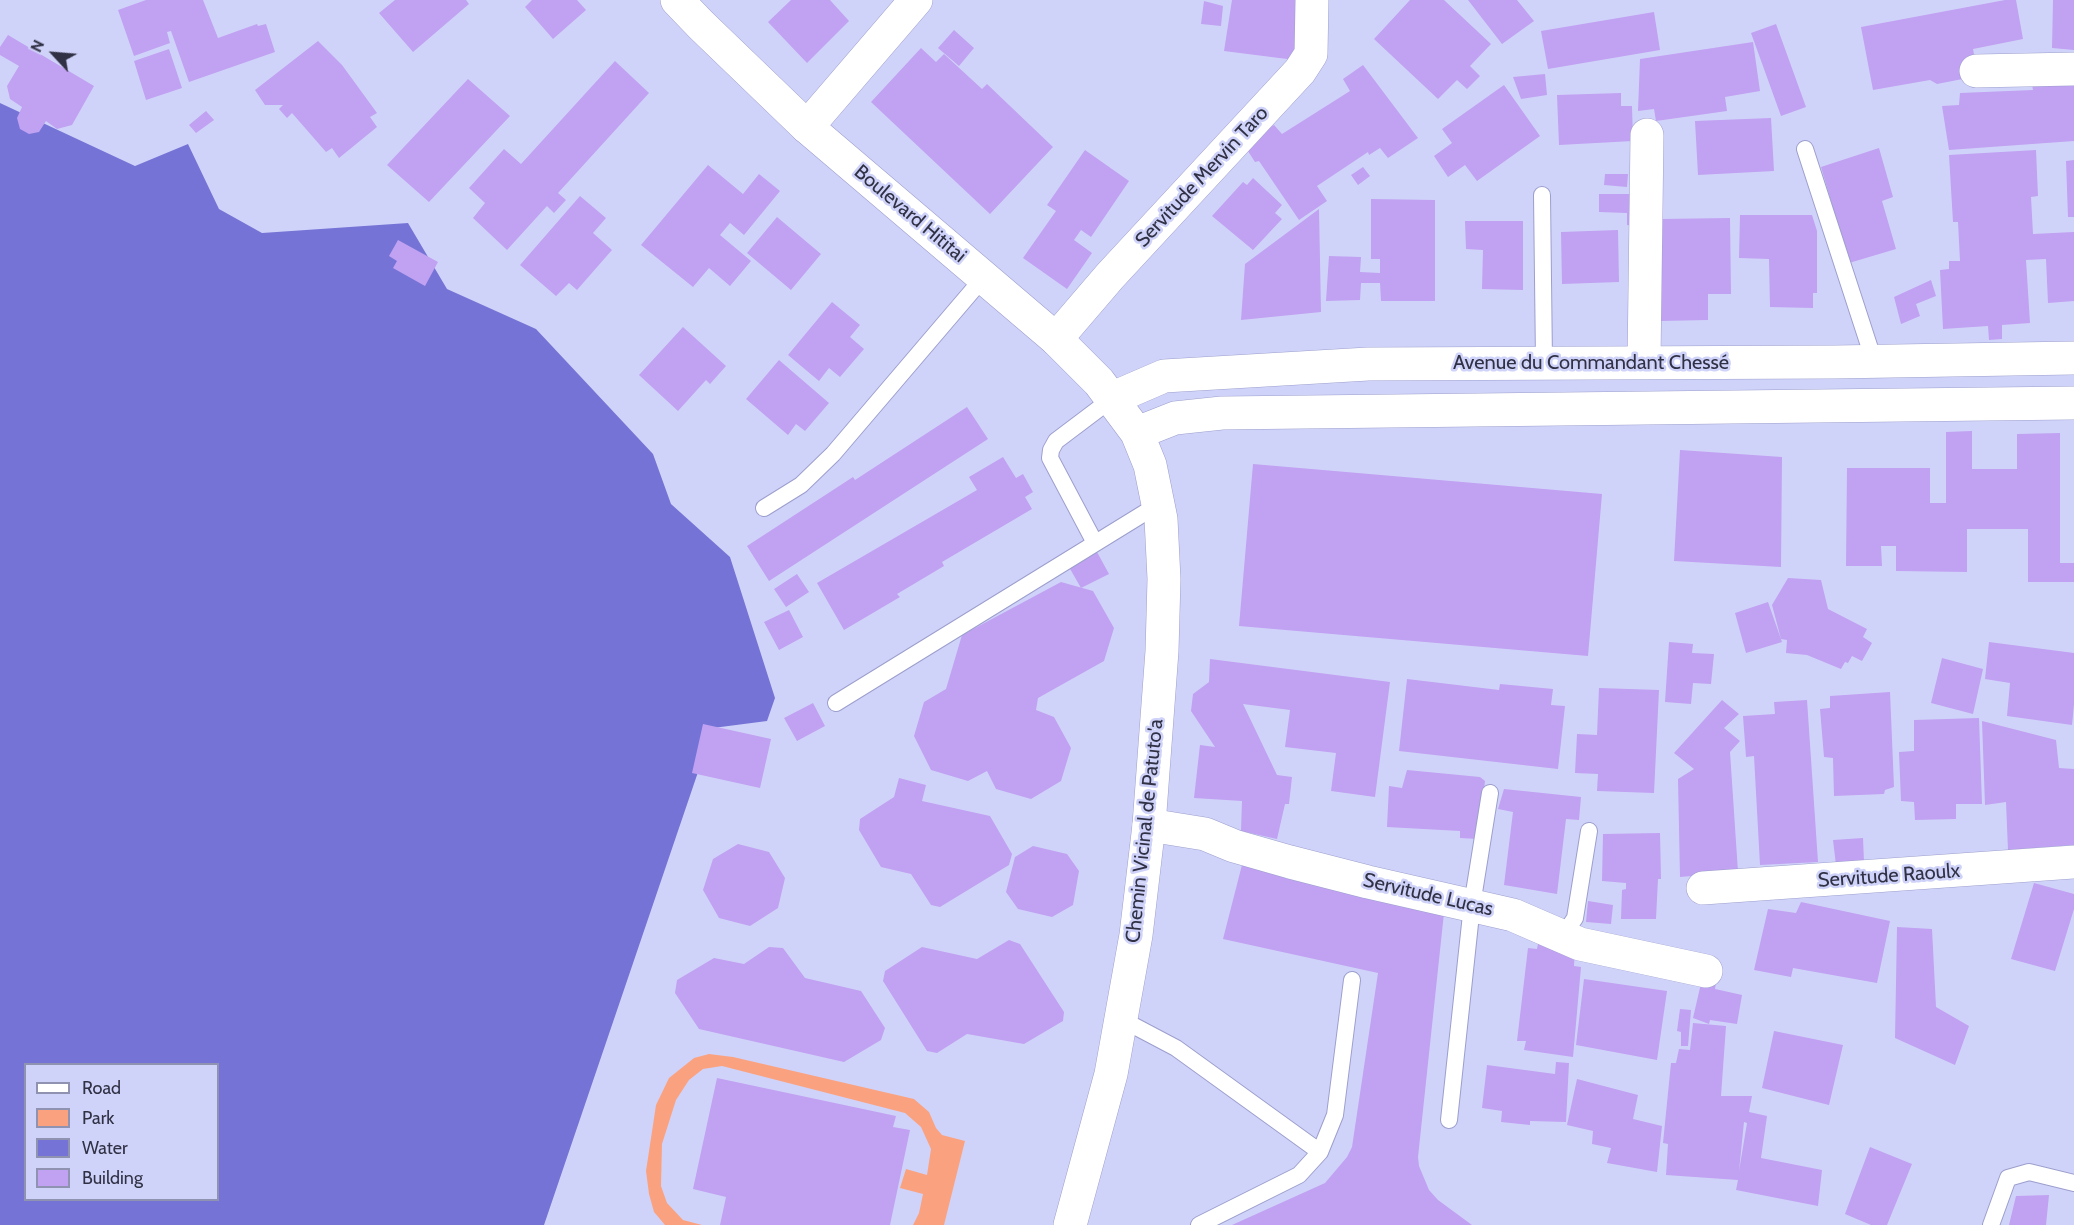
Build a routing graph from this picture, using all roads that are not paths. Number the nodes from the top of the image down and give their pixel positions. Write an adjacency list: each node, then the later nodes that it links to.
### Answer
1 (677, 0): 6 (main road, Boulevard Hititai)
2 (916, 0): 6 (main road)
3 (1312, 0): 11 (main road, Servitude Mervin Taro)
4 (2074, 69): 5 (main road)
5 (1976, 71)
6 (807, 127): 10 (main road, Boulevard Hititai)
7 (1647, 135): 15 (main road)
8 (1805, 149): 13 (lane)
9 (1542, 195): 14 (lane)
10 (984, 277): 11 (main road, Boulevard Hititai); 22 (lane)
11 (1056, 339): 17 (main road, Boulevard Hititai)
12 (2074, 358): 13 (main road, Avenue du Commandant Chessé)
13 (1874, 361): 16 (main road, Avenue du Commandant Chessé)
14 (1544, 362): 15 (main road, Avenue du Commandant Chessé); 17 (main road, Avenue du Commandant Chessé)
15 (1644, 362): 16 (main road, Avenue du Commandant Chessé)
16 (1835, 362): 19 (main road)
17 (1113, 398): 20 (main road, Boulevard Hititai); 23 (lane)
18 (2074, 403): 19 (main road)
19 (1835, 405): 20 (main road)
20 (1137, 433): 21 (main road, Chemin Vicinal de Patuto'a)
21 (1159, 504): 23 (lane); 26 (main road, Chemin Vicinal de Patuto'a)
22 (764, 508)
23 (1095, 543): 24 (lane)
24 (836, 703)
25 (1490, 793): 30 (lane)
26 (1149, 825): 30 (main road, Servitude Lucas); 34 (main road, Chemin Vicinal de Patuto'a)
27 (1589, 831): 31 (lane)
28 (2074, 862): 29 (main road, Servitude Raoulx)
29 (1703, 888)
30 (1472, 905): 31 (main road, Servitude Lucas); 35 (lane)
31 (1562, 937): 32 (main road, Servitude Lucas)
32 (1706, 970)
33 (1352, 980): 36 (lane)
34 (1121, 1019): 36 (lane); 38 (main road, Chemin Vicinal de Patuto'a)
35 (1449, 1120)
36 (1320, 1152): 39 (lane)
37 (2074, 1183): 40 (lane)
38 (1070, 1225)
39 (1199, 1225)
40 (1990, 1225)

